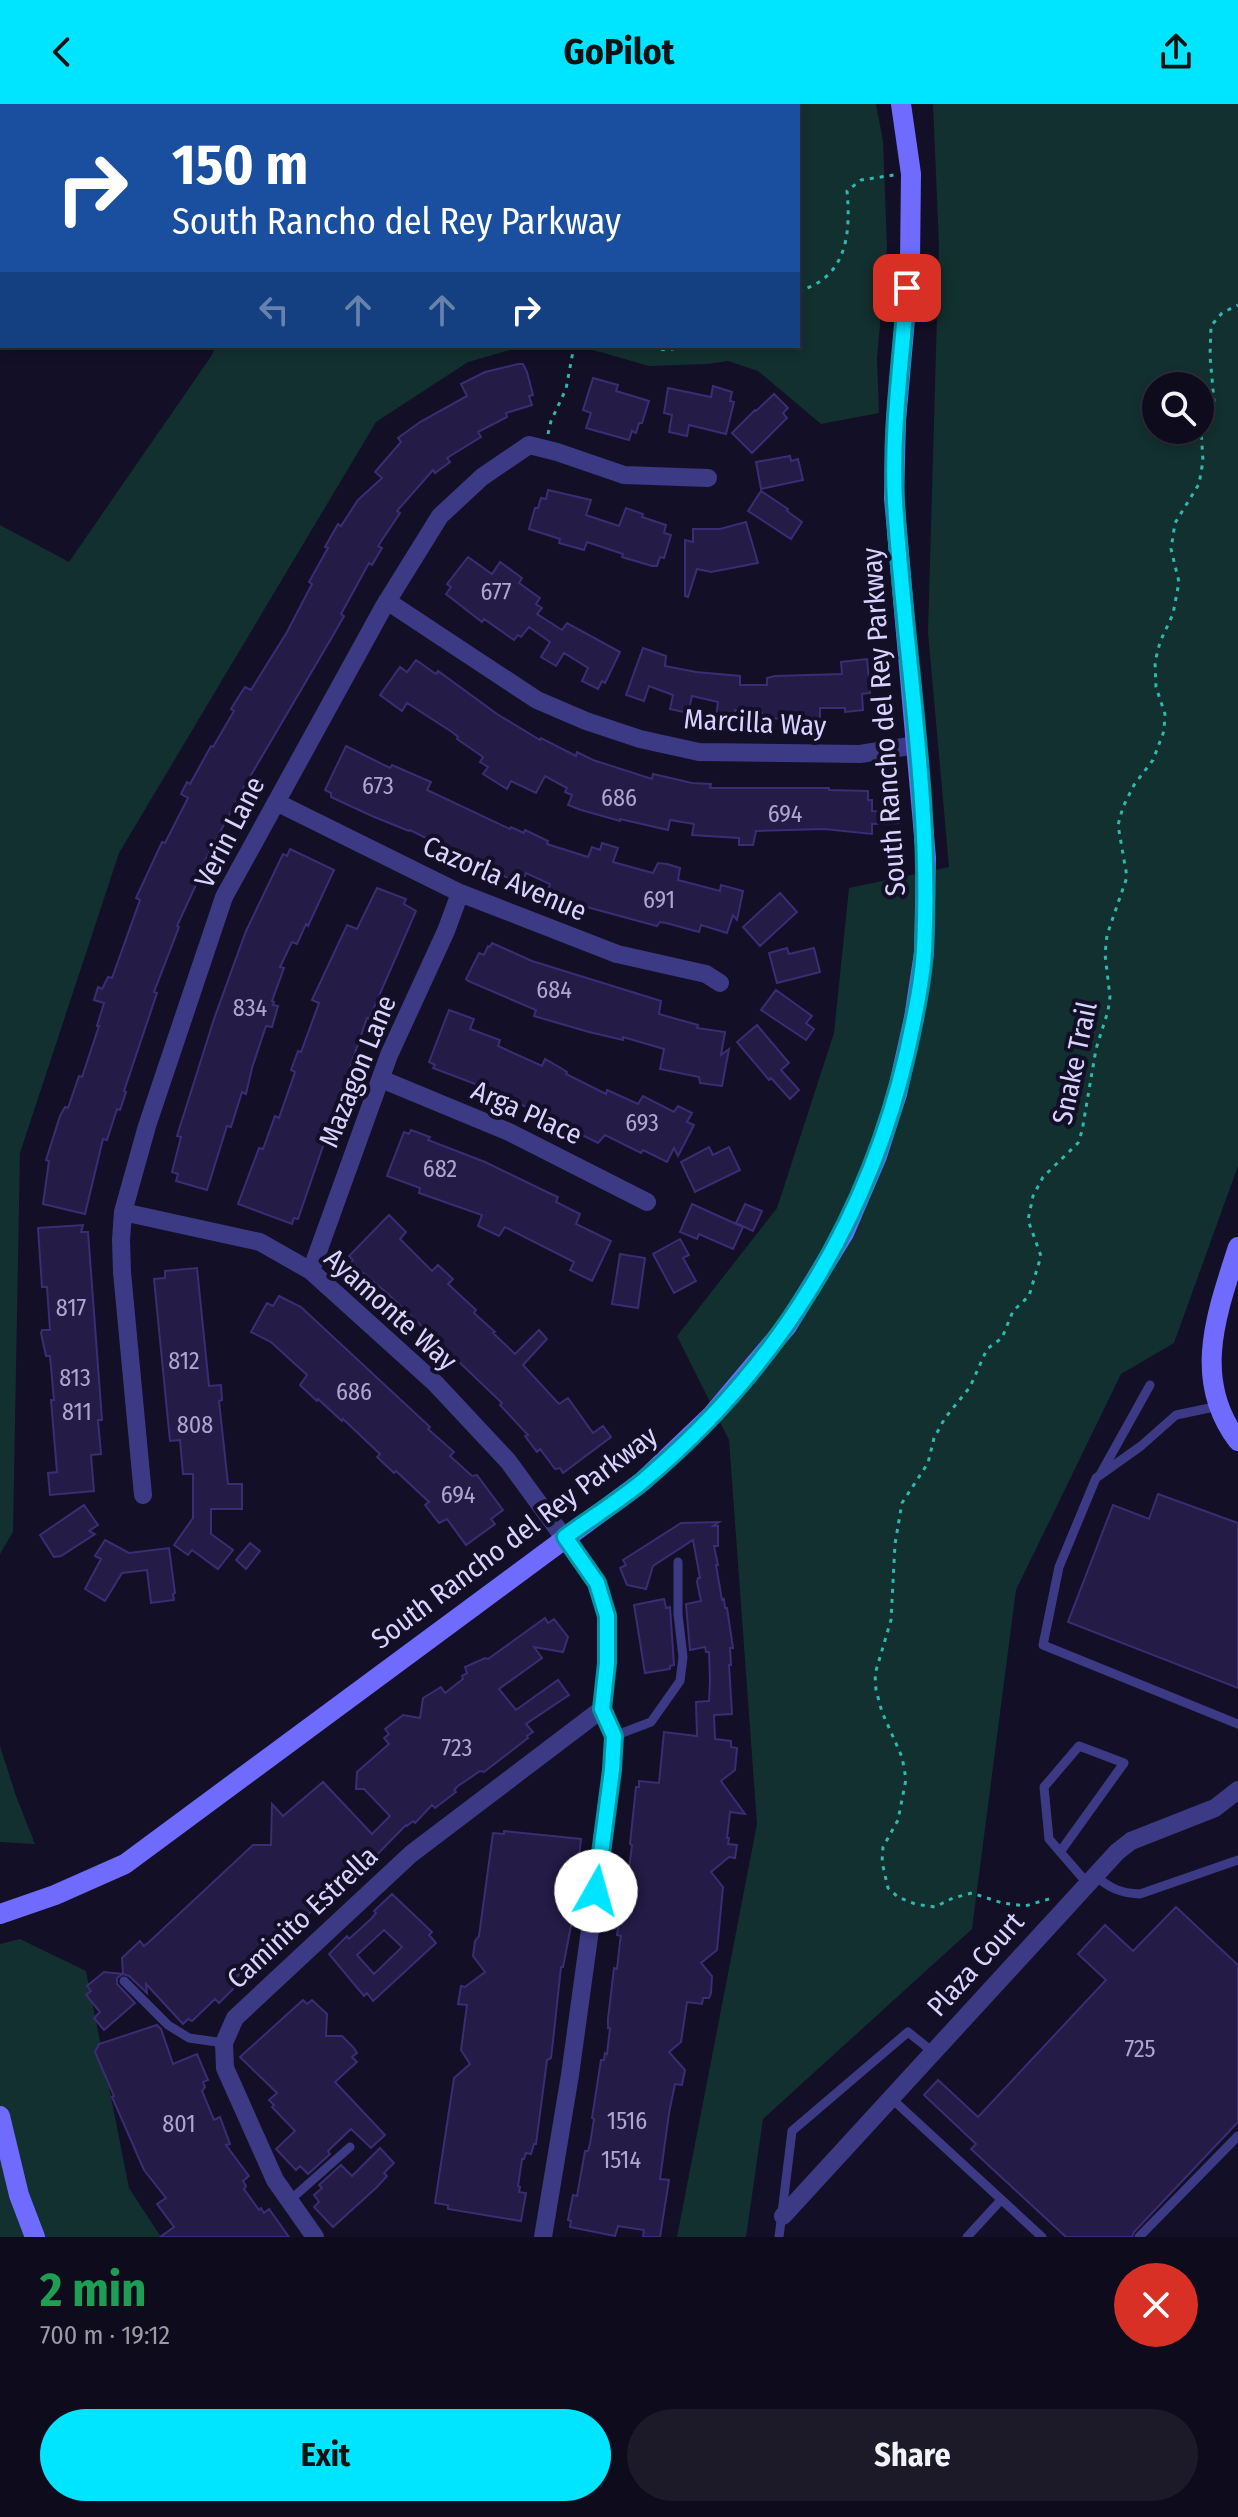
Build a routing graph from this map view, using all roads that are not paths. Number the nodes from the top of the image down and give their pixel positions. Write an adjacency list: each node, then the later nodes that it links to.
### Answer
1 (901, 104): 4 (street, South Rancho del Rey Parkway)
2 (708, 478): 3 (street, Verin Lane)
3 (387, 601): 4 (street, Marcilla Way); 5 (street, Verin Lane)
4 (916, 745): 18 (street, South Rancho del Rey Parkway)
5 (276, 802): 6 (street, Cazorla Avenue); 10 (street, Verin Lane)
6 (460, 893): 7 (street, Cazorla Avenue); 8 (street, Mazagon Lane)
7 (720, 983)
8 (381, 1079): 9 (street, Arga Place); 12 (street, Mazagon Lane)
9 (647, 1202)
10 (123, 1212): 12 (street, Ayamonte Way); 17 (street, Verin Lane)
11 (1238, 1247): 14 (street)
12 (311, 1271): 18 (street, Ayamonte Way)
13 (1150, 1385): 16 (lane)
14 (1219, 1406): 15 (street); 16 (lane)
15 (1238, 1441)
16 (1099, 1476): 21 (lane)
17 (143, 1495)
18 (565, 1537): 20 (street); 27 (street, South Rancho del Rey Parkway)
19 (678, 1562): 22 (lane)
20 (602, 1709): 22 (street); 29 (street, Caminito Estrella)
21 (1238, 1724)
22 (614, 1736): 40 (street)
23 (1238, 1790): 26 (street, Plaza Court)
24 (1060, 1852): 24 (lane); 26 (lane)
25 (1238, 1860): 26 (lane)
26 (1087, 1883): 30 (street, Plaza Court)
27 (0, 1914)
28 (124, 1981): 29 (lane)
29 (224, 2043): 36 (street)
30 (933, 2052): 31 (street, Plaza Court); 37 (lane)
31 (891, 2098): 35 (lane); 37 (street, Plaza Court)
32 (0, 2116): 38 (street)
33 (1238, 2136): 44 (lane)
34 (350, 2147): 36 (lane)
35 (1001, 2200): 42 (lane); 43 (lane)
36 (289, 2201): 39 (street)
37 (783, 2216): 41 (lane)
38 (35, 2237)
39 (315, 2237)
40 (543, 2237)
41 (779, 2237)
42 (967, 2237)
43 (1042, 2237)
44 (1139, 2237)

